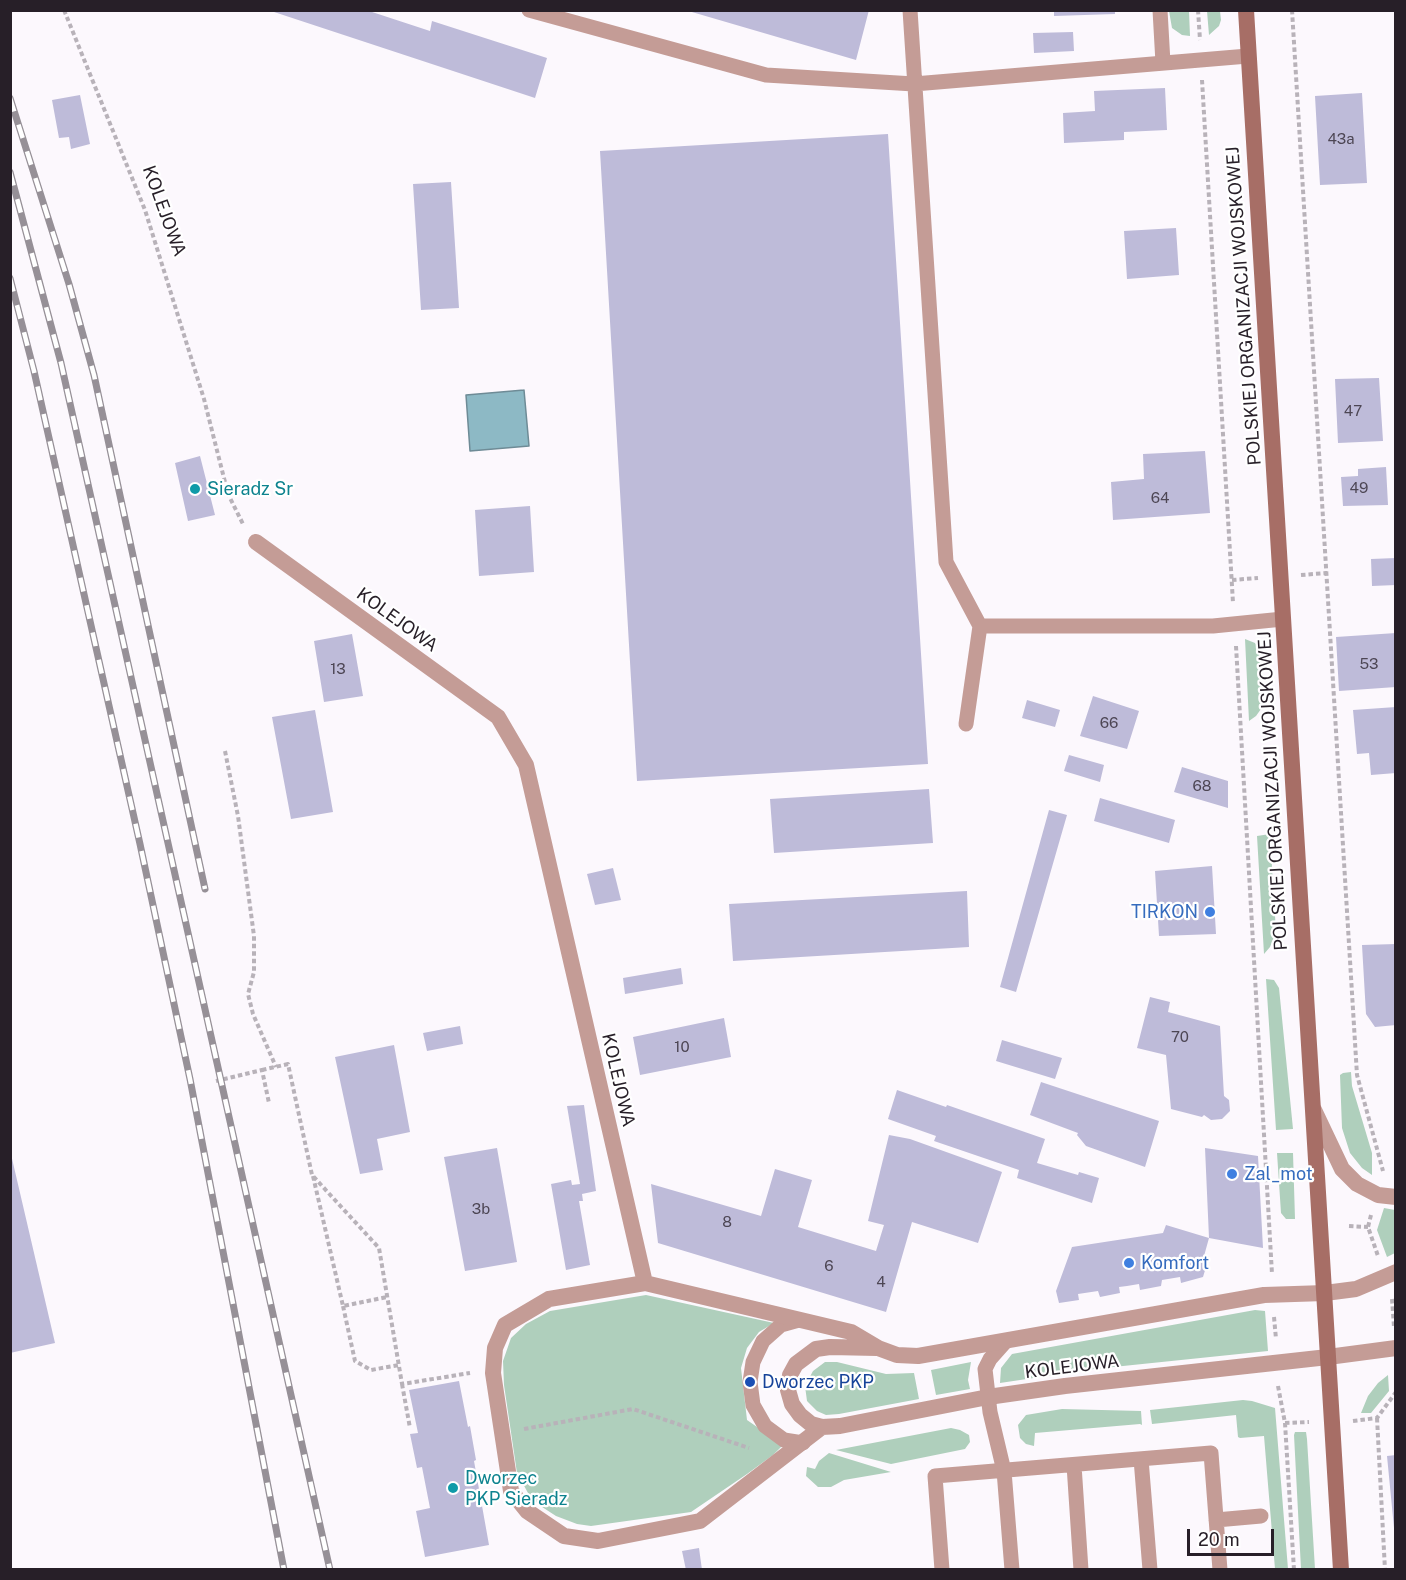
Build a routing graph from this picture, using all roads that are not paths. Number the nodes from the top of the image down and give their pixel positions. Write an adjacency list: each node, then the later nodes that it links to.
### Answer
1 (529, 10): 7 (lane)
2 (910, 10): 7 (lane)
3 (1160, 10): 6 (lane)
4 (1245, 10): 5 (main road, POLSKIEJ ORGANIZACJI WOJSKOWEJ)
5 (1248, 56): 6 (lane); 9 (main road, POLSKIEJ ORGANIZACJI WOJSKOWEJ)
6 (1164, 63): 7 (lane)
7 (914, 84): 10 (lane)
8 (256, 542): 15 (street, KOLEJOWA)
9 (1282, 619): 10 (lane); 12 (main road, POLSKIEJ ORGANIZACJI WOJSKOWEJ)
10 (980, 626): 11 (lane)
11 (966, 724)
12 (1313, 1109): 13 (street); 16 (main road, POLSKIEJ ORGANIZACJI WOJSKOWEJ)
13 (1395, 1197)
14 (1395, 1272): 16 (street, KOLEJOWA)
15 (645, 1283): 17 (street, KOLEJOWA); 24 (street, KOLEJOWA)
16 (1324, 1293): 18 (street, KOLEJOWA); 21 (main road, POLSKIEJ ORGANIZACJI WOJSKOWEJ)
17 (799, 1320): 19 (street, KOLEJOWA); 24 (lane)
18 (1006, 1341): 19 (street, KOLEJOWA); 22 (lane)
19 (878, 1348): 23 (street, KOLEJOWA)
20 (1395, 1348): 21 (street, KOLEJOWA)
21 (1328, 1358): 22 (street, KOLEJOWA); 35 (main road, POLSKIEJ ORGANIZACJI WOJSKOWEJ)
22 (988, 1397): 23 (street, KOLEJOWA); 27 (lane)
23 (822, 1427): 24 (street, KOLEJOWA)
24 (803, 1443)
25 (1140, 1459): 26 (lane); 29 (lane); 33 (lane)
26 (1074, 1465): 27 (lane); 32 (lane)
27 (1004, 1471): 30 (lane); 31 (lane)
28 (1261, 1516): 29 (lane)
29 (1216, 1520): 34 (lane)
30 (942, 1569)
31 (1012, 1569)
32 (1082, 1569)
33 (1149, 1569)
34 (1220, 1569)
35 (1341, 1569)

